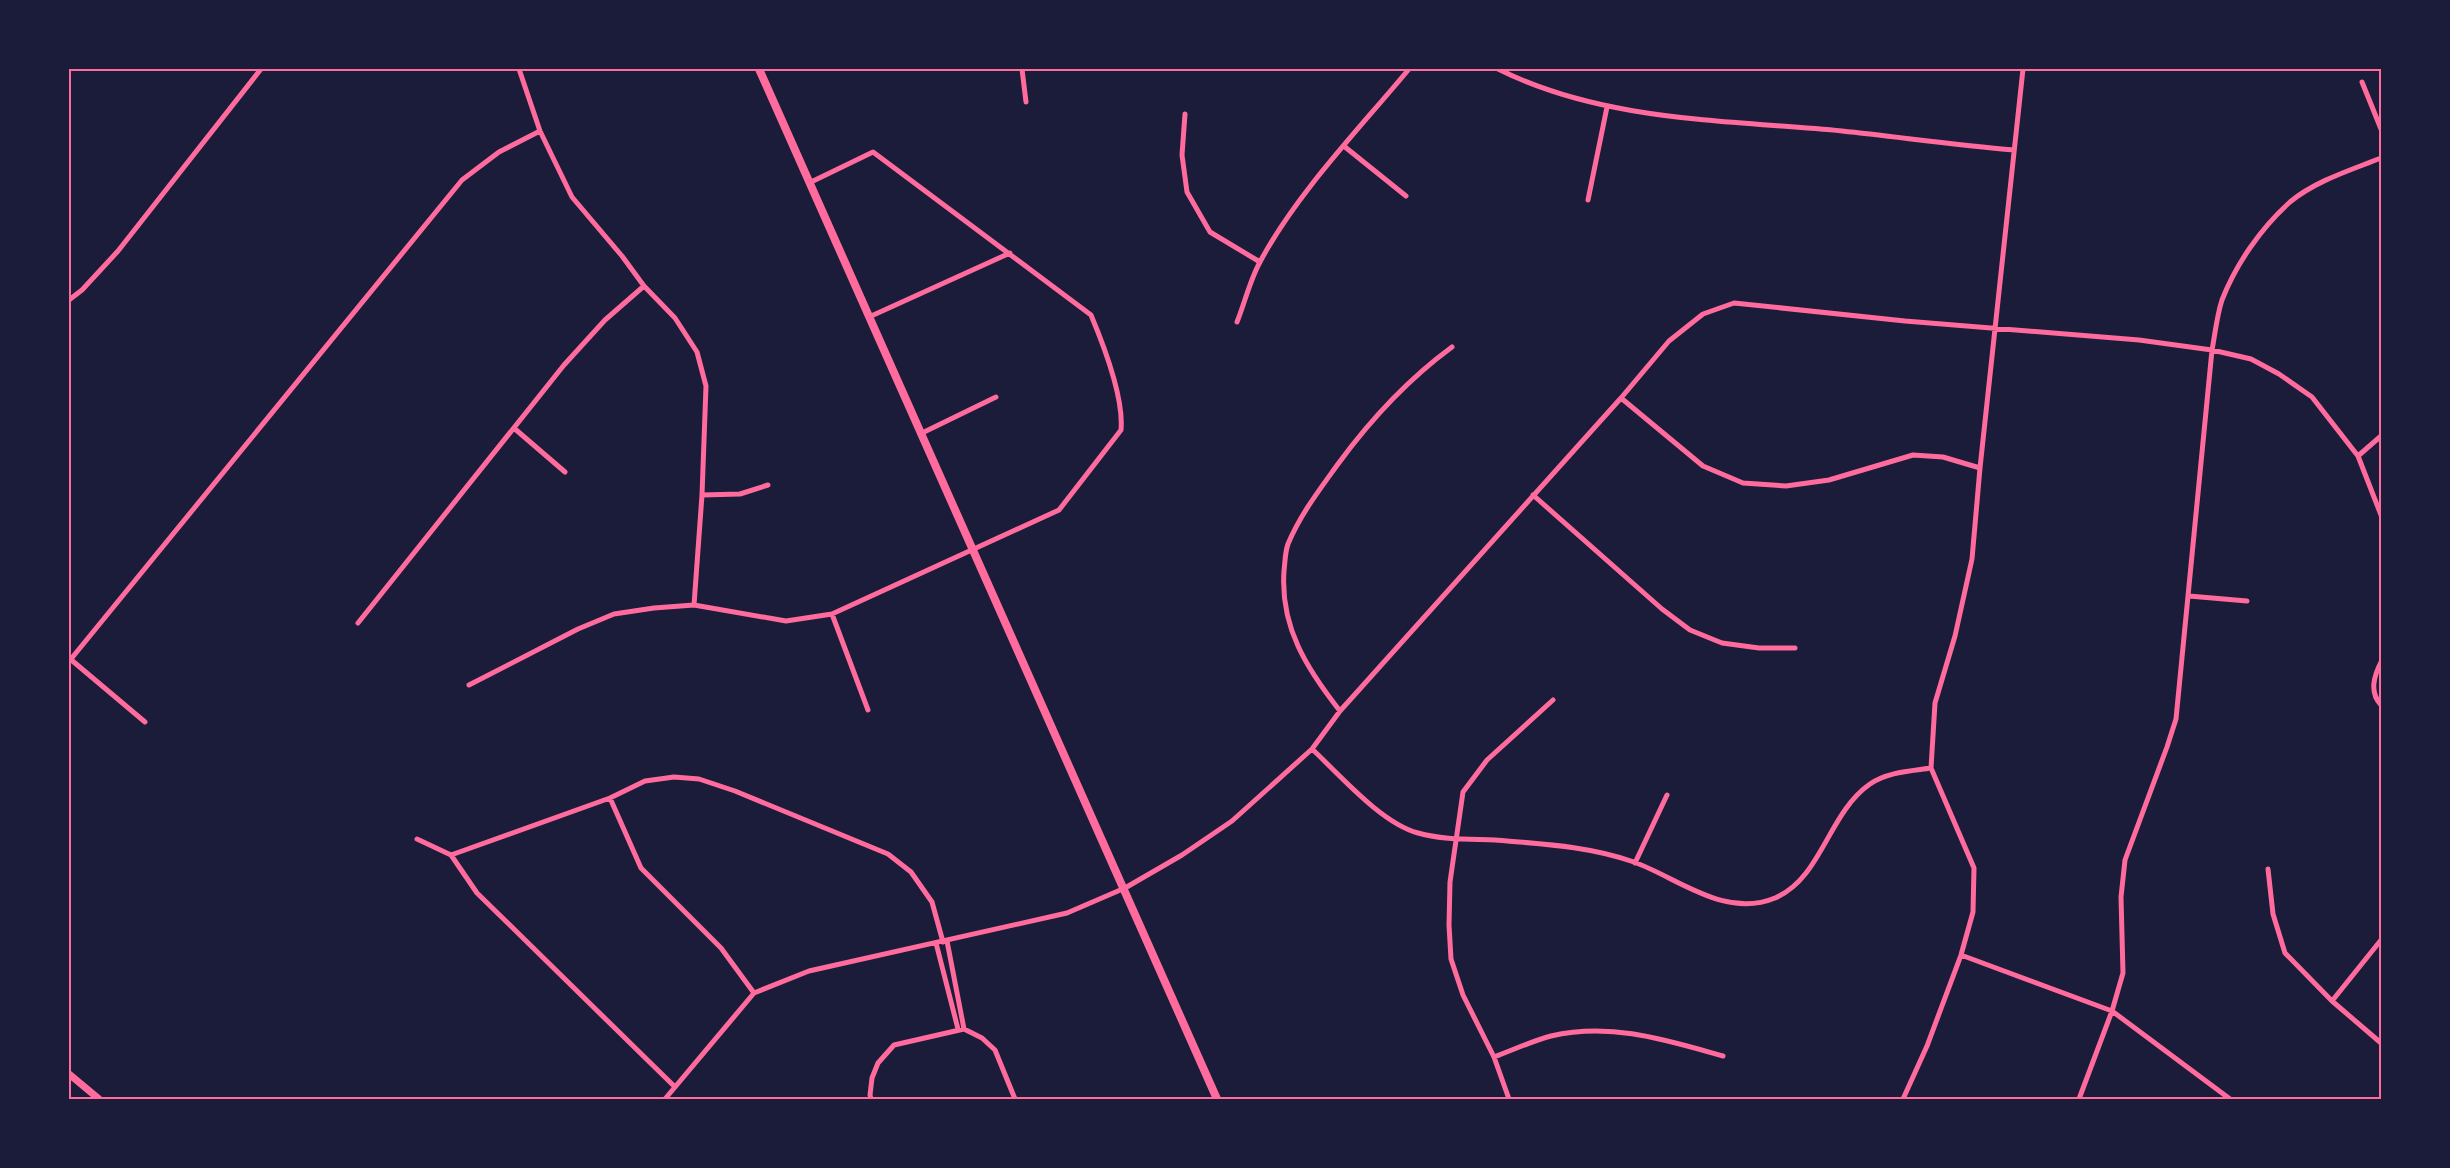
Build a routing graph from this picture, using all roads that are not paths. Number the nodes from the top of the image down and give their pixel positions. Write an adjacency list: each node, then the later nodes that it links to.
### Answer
1 (261, 69): 23 (street)
2 (519, 69): 13 (street)
3 (759, 69): 17 (main road)
4 (1022, 69): 9 (street)
5 (1409, 69): 14 (street)
6 (1498, 69): 10 (street)
7 (2023, 69): 15 (street)
8 (2362, 82): 12 (street)
9 (1026, 102)
10 (1607, 107): 15 (street); 19 (street)
11 (1185, 114): 21 (street)
12 (2381, 129)
13 (540, 131): 22 (street); 48 (street)
14 (1345, 147): 18 (street); 21 (street)
15 (2014, 150): 26 (street)
16 (2381, 158): 28 (street)
17 (809, 183): 20 (street); 24 (main road)
18 (1406, 196)
19 (1588, 200)
20 (1010, 253): 24 (street); 41 (street)
21 (1260, 262): 25 (street)
22 (644, 286): 31 (street); 38 (street)
23 (69, 300)
24 (869, 317): 32 (main road)
25 (1237, 321)
26 (1996, 329): 28 (street); 30 (street); 35 (street)
27 (1452, 347): 54 (street)
28 (2212, 350): 34 (street); 42 (street)
29 (996, 397): 32 (street)
30 (1621, 398): 35 (street); 39 (street)
31 (515, 429): 36 (street); 46 (street)
32 (920, 434): 41 (main road)
33 (2381, 436): 34 (street)
34 (2358, 456): 40 (street)
35 (1980, 468): 57 (street)
36 (565, 472)
37 (768, 484): 38 (street)
38 (702, 495): 44 (street)
39 (1533, 495): 47 (street); 54 (street)
40 (2381, 515)
41 (972, 552): 45 (street); 65 (main road)
42 (2189, 597): 43 (street); 71 (street)
43 (2247, 602)
44 (694, 605): 45 (street); 50 (street)
45 (832, 614): 53 (street)
46 (358, 623)
47 (1795, 648)
48 (70, 658): 55 (street)
49 (2381, 662): 52 (street)
50 (470, 685)
51 (1553, 700): 61 (street)
52 (2381, 705)
53 (868, 710)
54 (1340, 711): 56 (street)
55 (145, 722)
56 (1312, 748): 61 (street); 65 (street)
57 (1931, 768): 63 (street); 68 (street)
58 (1667, 795): 63 (street)
59 (610, 798): 62 (street); 67 (street); 69 (street)
60 (417, 839): 62 (street)
61 (1455, 839): 63 (street); 75 (street)
62 (451, 855): 77 (street)
63 (1635, 863)
64 (2268, 869): 70 (street)
65 (1125, 888): 67 (street); 82 (main road)
66 (2381, 940): 70 (street)
67 (942, 942): 69 (street); 72 (street); 72 (street)
68 (1961, 955): 71 (street); 84 (street)
69 (754, 993): 77 (street)
70 (2332, 1001): 73 (street)
71 (2112, 1011): 85 (street); 86 (street)
72 (961, 1029): 80 (street); 81 (street)
73 (2381, 1043)
74 (1723, 1056): 75 (street)
75 (1494, 1057): 83 (street)
76 (69, 1074): 78 (street)
77 (674, 1086): 79 (street)
78 (99, 1099)
79 (665, 1099)
80 (871, 1099)
81 (1016, 1099)
82 (1217, 1099)
83 (1509, 1099)
84 (1903, 1099)
85 (2079, 1099)
86 (2230, 1099)

